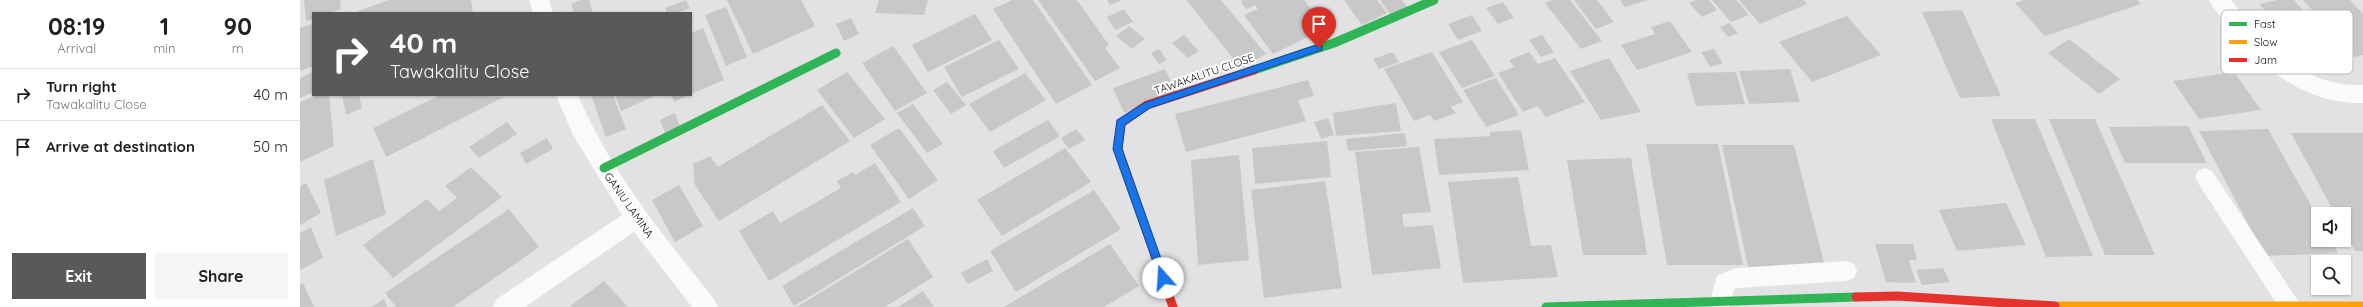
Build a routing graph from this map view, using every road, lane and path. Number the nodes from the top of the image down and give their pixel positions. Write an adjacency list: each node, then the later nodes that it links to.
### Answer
1 (539, 0): 5 (street)
2 (1434, 0): 20 (street, TAWAKALITU CLOSE)
3 (2219, 0): 4 (street)
4 (2227, 10)
5 (543, 12)
6 (836, 52): 10 (street)
7 (2292, 74): 8 (street)
8 (2363, 94)
9 (567, 96): 10 (street, GANIU LAMINA)
10 (604, 168): 12 (street, GANIU LAMINA)
11 (2205, 177): 22 (lane)
12 (636, 218): 18 (street); 19 (street, GANIU LAMINA)
13 (1846, 271): 14 (lane)
14 (1721, 300): 15 (street); 21 (street)
15 (1846, 302): 16 (street)
16 (1899, 302): 22 (street)
17 (2363, 306): 22 (street)
18 (505, 307)
19 (706, 307)
20 (1173, 307)
21 (1546, 307)
22 (2291, 307)

